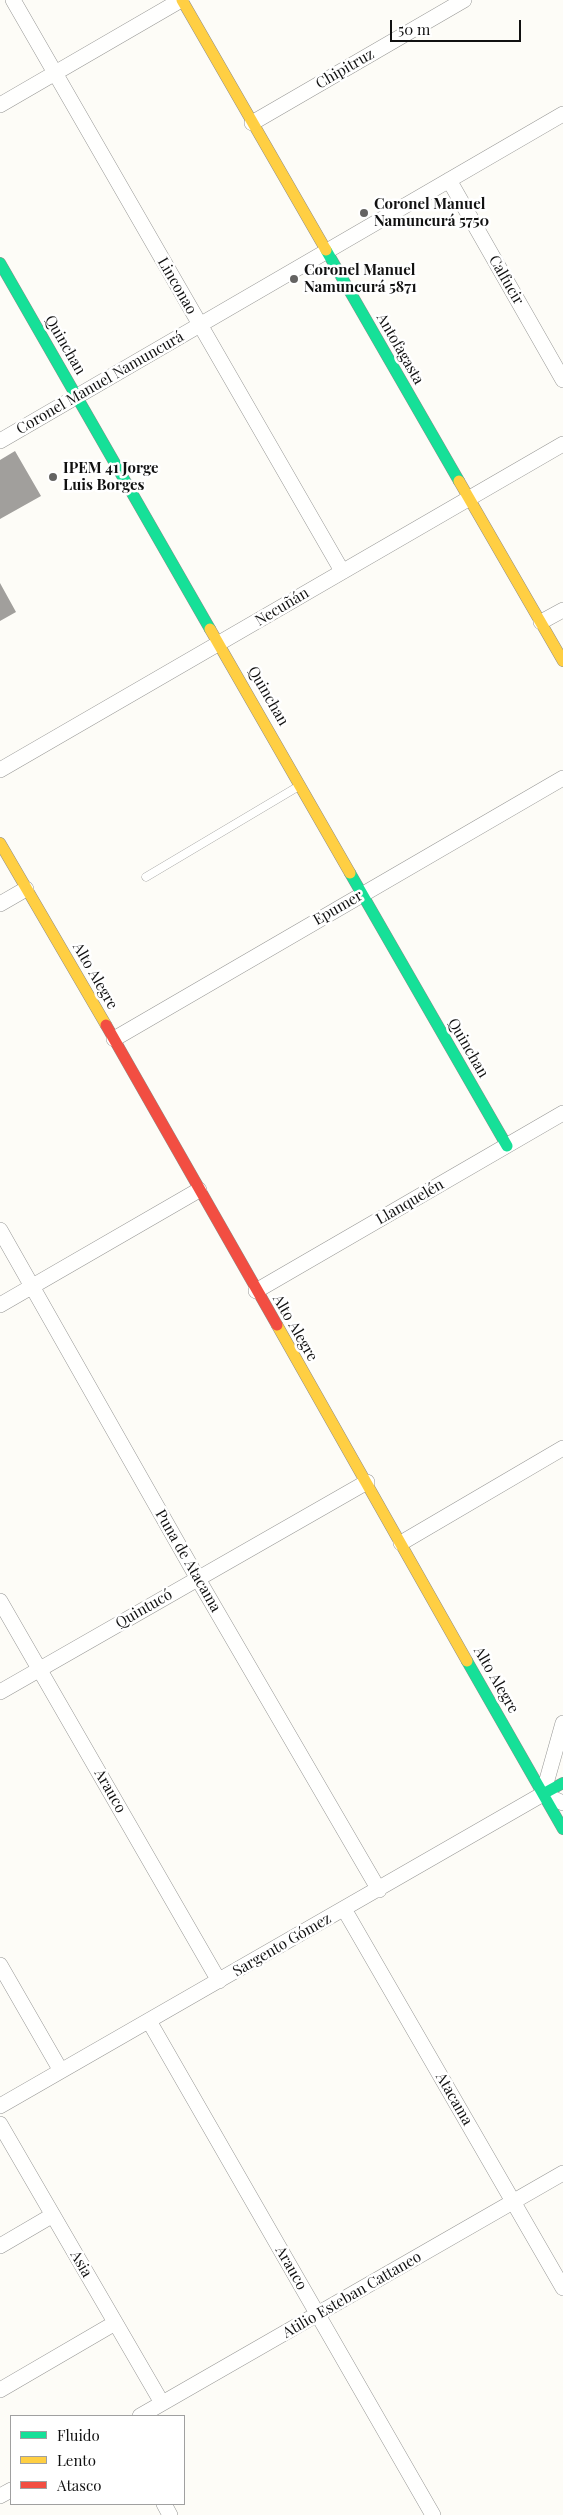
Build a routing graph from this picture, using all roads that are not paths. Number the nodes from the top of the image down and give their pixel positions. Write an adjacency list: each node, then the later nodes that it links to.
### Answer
1 (13, 0): 4 (street, Linconao)
2 (182, 0): 4 (street); 7 (street, Antofagasta)
3 (464, 0): 7 (street, Chipitruz)
4 (55, 74): 5 (street); 11 (street, Linconao)
5 (0, 104)
6 (563, 114): 8 (street, Coronel Manuel Namuncurá)
7 (252, 123): 9 (street, Antofagasta)
8 (448, 180): 9 (street, Coronel Manuel Namuncurá); 12 (street, Calfucir)
9 (326, 252): 11 (street, Coronel Manuel Namuncurá); 16 (street, Antofagasta)
10 (0, 263): 13 (street, Quinchan)
11 (200, 326): 13 (street, Coronel Manuel Namuncurá); 17 (street, Linconao)
12 (563, 380)
13 (77, 396): 14 (street, Coronel Manuel Namuncurá); 20 (street, Quinchan)
14 (0, 441)
15 (563, 444): 16 (street, Necuñán)
16 (470, 499): 17 (street, Necuñán); 19 (street, Antofagasta)
17 (342, 571): 20 (street, Necuñán)
18 (563, 610): 19 (street)
19 (541, 622): 21 (street, Antofagasta)
20 (220, 644): 22 (street, Necuñán); 24 (street, Quinchan)
21 (563, 661)
22 (0, 770)
23 (563, 778): 28 (street, Epumer)
24 (301, 785): 26 (lane); 28 (street, Quinchan)
25 (0, 843): 27 (street, Alto Alegre)
26 (146, 877)
27 (26, 889): 29 (street); 30 (street, Alto Alegre)
28 (364, 893): 30 (street, Epumer); 32 (street, Quinchan)
29 (0, 904)
30 (114, 1039): 33 (street, Alto Alegre)
31 (563, 1113): 32 (street, Llanquelén)
32 (507, 1146): 36 (street, Llanquelén)
33 (199, 1190): 35 (street); 36 (street, Alto Alegre)
34 (0, 1230): 35 (street, Puna de Atacama)
35 (32, 1286): 37 (street); 41 (street, Puna de Atacama)
36 (256, 1291): 39 (street, Alto Alegre)
37 (0, 1305)
38 (563, 1448): 40 (street)
39 (367, 1482): 40 (street, Alto Alegre); 41 (street, Quintucó)
40 (401, 1543): 47 (street, Alto Alegre)
41 (198, 1579): 43 (street, Quintucó); 50 (street, Puna de Atacama)
42 (0, 1601): 43 (street, Arauco)
43 (39, 1669): 44 (street, Quintucó); 53 (street, Arauco)
44 (0, 1692)
45 (563, 1723): 47 (street)
46 (563, 1783): 47 (street, Sargento Gómez)
47 (544, 1794): 48 (street); 49 (street, Alto Alegre); 50 (street, Sargento Gómez)
48 (563, 1802)
49 (563, 1829)
50 (379, 1890): 51 (street, Sargento Gómez)
51 (344, 1909): 53 (street, Sargento Gómez); 59 (street, Atacama)
52 (0, 1965): 55 (street)
53 (219, 1981): 54 (street, Sargento Gómez)
54 (149, 2021): 55 (street, Sargento Gómez); 63 (street, Arauco)
55 (61, 2071): 56 (street, Sargento Gómez)
56 (0, 2106)
57 (0, 2124): 60 (street, Asia)
58 (563, 2173): 59 (street, Atilio Esteban Cattaneo)
59 (513, 2202): 62 (street, Atacama); 63 (street, Atilio Esteban Cattaneo)
60 (52, 2215): 61 (street); 64 (street, Asia)
61 (0, 2246)
62 (563, 2288)
63 (318, 2316): 66 (street, Atilio Esteban Cattaneo); 68 (street, Arauco)
64 (115, 2323): 65 (street); 66 (street, Asia)
65 (0, 2390)
66 (162, 2403): 67 (street, Atilio Esteban Cattaneo)
67 (142, 2415)
68 (433, 2515)

